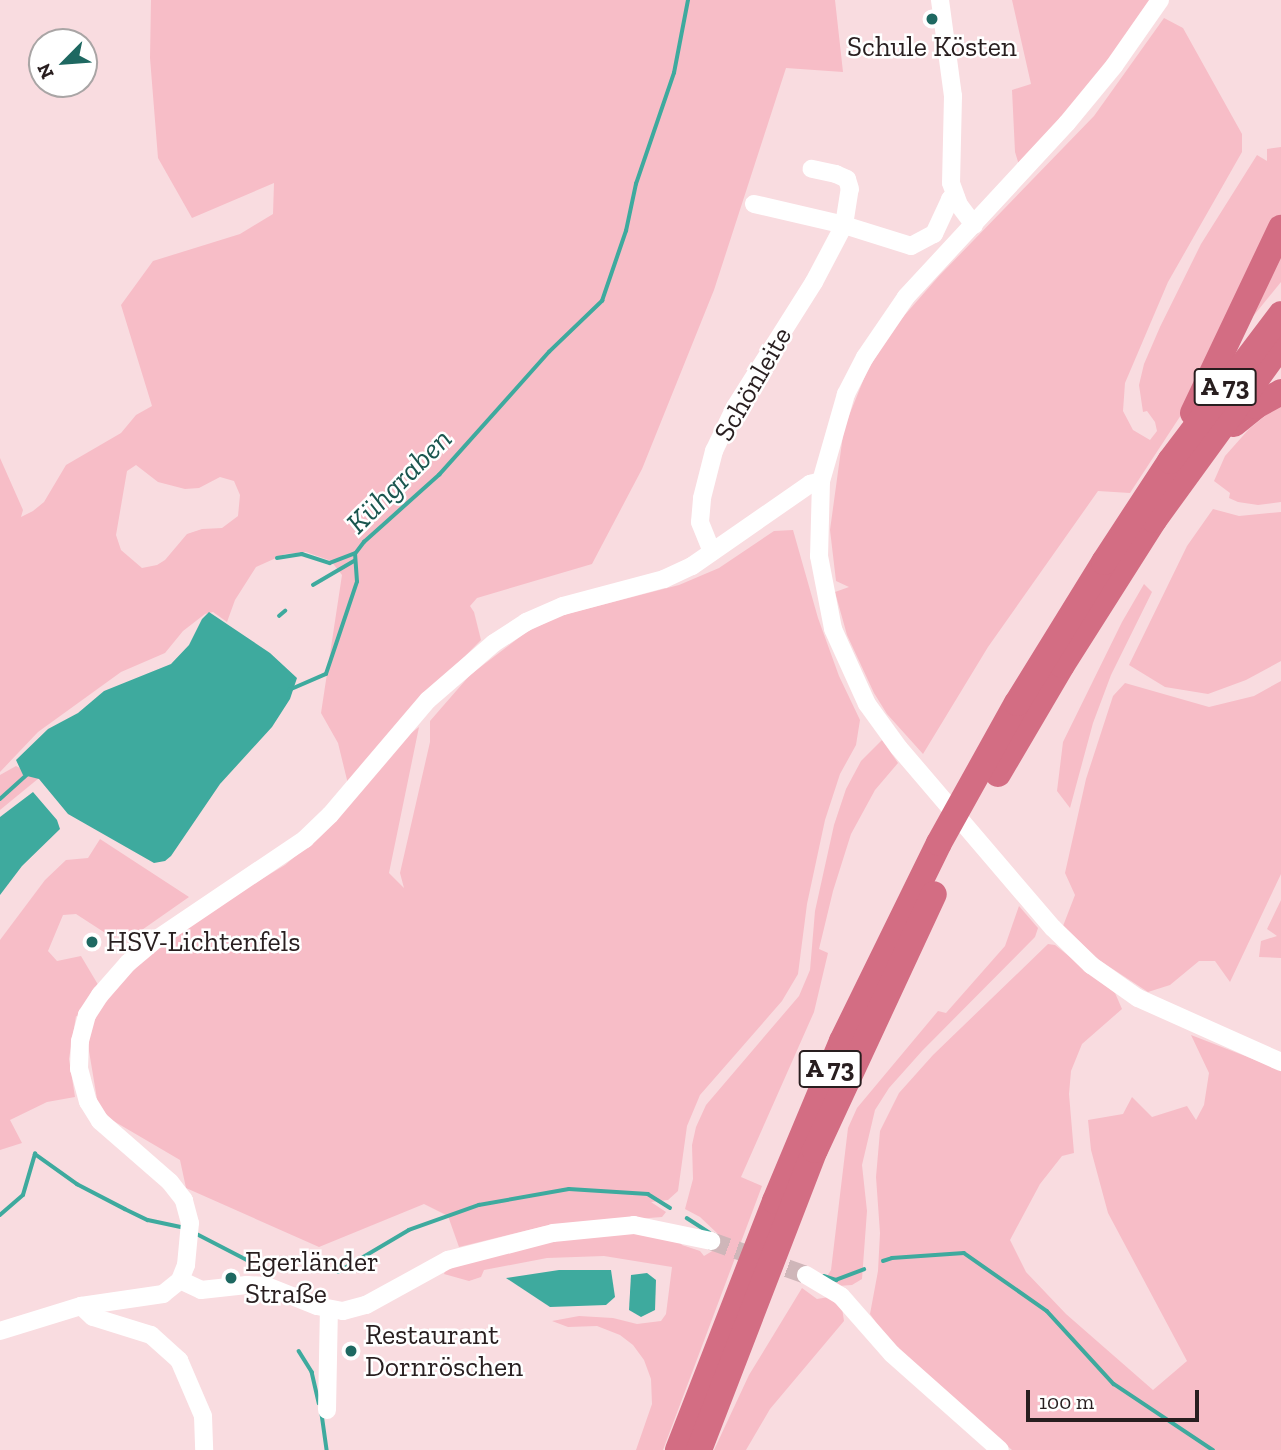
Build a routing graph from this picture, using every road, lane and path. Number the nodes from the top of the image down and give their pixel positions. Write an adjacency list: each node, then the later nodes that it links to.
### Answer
1 (940, 0): 4 (street)
2 (1160, 0): 7 (street)
3 (812, 169): 6 (street, Schönleite)
4 (957, 201): 6 (street); 7 (street)
5 (754, 204): 6 (street)
6 (844, 225): 14 (street, Schönleite)
7 (974, 225): 13 (street)
8 (1281, 228): 12 (highway)
9 (1281, 314): 12 (highway, A 73)
10 (1281, 345): 12 (highway, A 73)
11 (1281, 392): 12 (highway)
12 (1180, 464): 24 (highway, A 73); 25 (highway, A 73)
13 (821, 481): 14 (street); 15 (street)
14 (712, 552): 18 (street)
15 (1281, 1062)
16 (712, 1241): 20 (street)
17 (807, 1275): 26 (street)
18 (180, 1280): 19 (street); 20 (street)
19 (81, 1306): 21 (street); 23 (street)
20 (329, 1310): 22 (street)
21 (0, 1331)
22 (327, 1410)
23 (204, 1450)
24 (678, 1450)
25 (699, 1450)
26 (1000, 1450)

